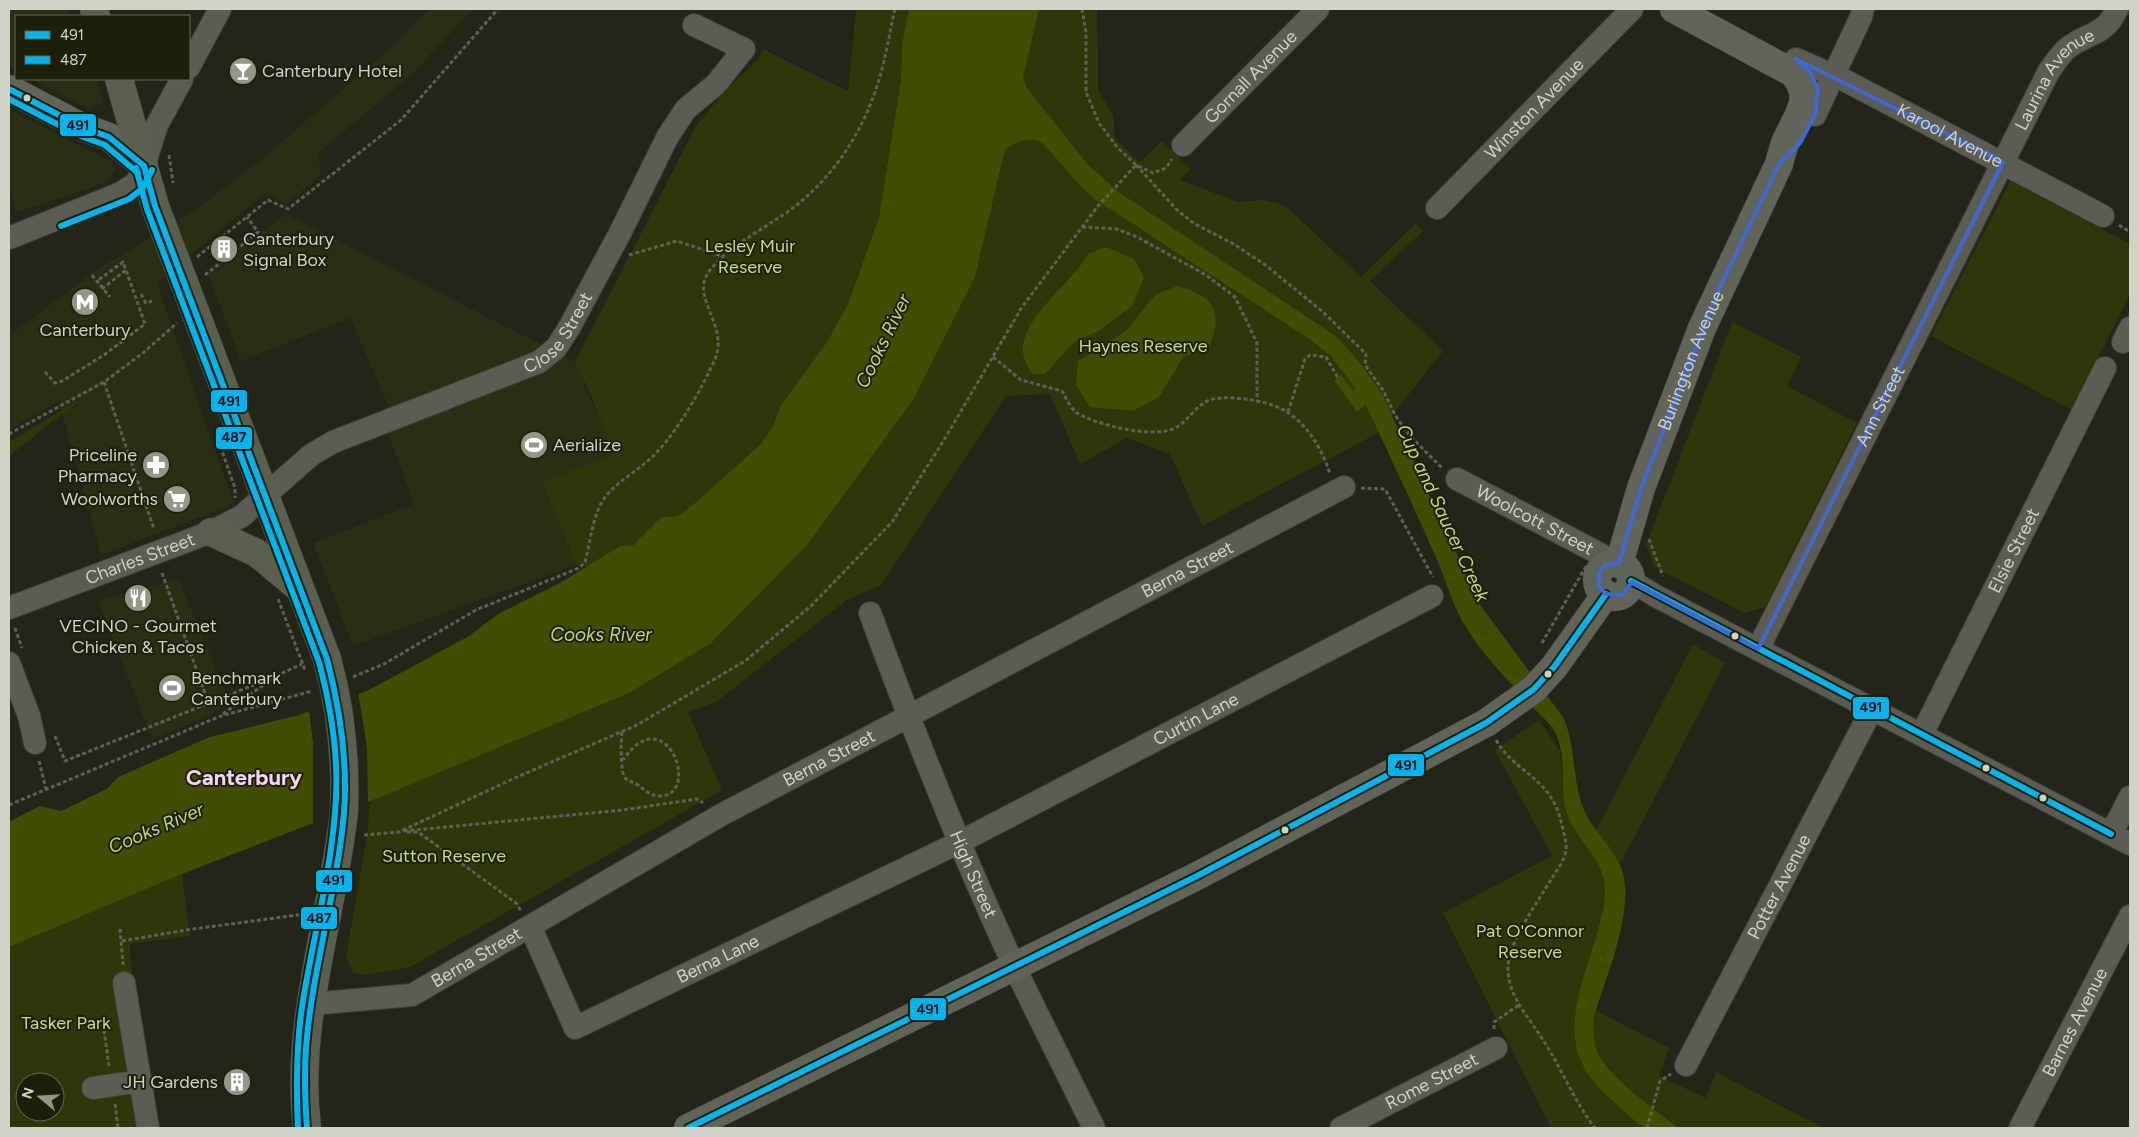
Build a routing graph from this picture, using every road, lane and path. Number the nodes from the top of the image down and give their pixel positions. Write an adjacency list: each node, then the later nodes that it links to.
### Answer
1 (220, 9): 15 (street)
2 (498, 9): 29 (path)
3 (894, 9): 32 (path)
4 (1082, 9): 24 (path)
5 (1318, 9): 21 (street, Gornall Avenue)
6 (1632, 9): 27 (street, Winston Avenue)
7 (1674, 9): 18 (main road, Karool Avenue)
8 (1703, 9): 14 (main road, Karool Avenue)
9 (1852, 9): 13 (street)
10 (1863, 9): 18 (street, Burlington Avenue)
11 (2117, 9): 22 (street, Laurina Avenue)
12 (694, 25): 54 (street, Close Street)
13 (1830, 52): 14 (street); 18 (street, Burlington Avenue)
14 (1796, 59): 18 (main road, Karool Avenue)
15 (190, 65)
16 (119, 80): 25 (highway)
17 (181, 80): 25 (street)
18 (1816, 80): 22 (street, Karool Avenue); 23 (main road, Burlington Avenue); 23 (main road, Burlington Avenue)
19 (9, 89): 25 (main road)
20 (167, 145): 26 (path)
21 (1182, 145): 24 (path)
22 (2004, 162): 28 (street, Karool Avenue); 65 (street, Ann Street)
23 (1779, 164): 58 (main road, Burlington Avenue)
24 (1136, 165): 30 (path); 52 (path)
25 (144, 166): 26 (highway); 31 (street)
26 (165, 197): 37 (highway)
27 (1437, 208)
28 (2103, 216)
29 (247, 217): 33 (path); 37 (path)
30 (1082, 227): 44 (path); 49 (path)
31 (9, 238)
32 (722, 256): 34 (path); 69 (path)
33 (197, 257)
34 (621, 258)
35 (126, 270): 38 (path); 39 (path); 42 (path)
36 (92, 275): 38 (path)
37 (195, 280): 54 (highway)
38 (97, 282): 39 (path)
39 (102, 289): 41 (path)
40 (141, 294): 42 (path)
41 (110, 297)
42 (142, 311): 46 (path)
43 (177, 323): 48 (path)
44 (993, 356): 49 (path); 76 (path)
45 (2106, 368): 77 (street, Elsie Street)
46 (45, 372)
47 (1338, 378): 50 (path)
48 (104, 382): 51 (path); 55 (path)
49 (1257, 401): 50 (path)
50 (1288, 412): 53 (path)
51 (9, 434)
52 (1457, 480): 58 (street, Woolcott Street)
53 (1339, 489): 62 (path); 75 (street, Berna Street)
54 (264, 498): 57 (street, Charles Street); 61 (highway)
55 (154, 530)
56 (1646, 531): 60 (path)
57 (211, 532): 61 (highway); 64 (street, Charles Street)
58 (1612, 567): 65 (street, Woolcott Street); 67 (path); 67 (main road, Burlington Avenue)
59 (162, 573): 72 (path)
60 (1663, 576)
61 (288, 591): 68 (highway); 68 (path)
62 (1432, 596): 88 (street, Curtin Lane)
63 (870, 613): 75 (street, High Street)
64 (12, 618): 66 (path)
65 (1758, 649): 73 (street, Woolcott Street)
66 (17, 658): 79 (street)
67 (1546, 659): 94 (main road)
68 (315, 661): 70 (path); 96 (highway, bridge)
69 (369, 671)
70 (276, 676): 72 (path); 74 (path)
71 (299, 696): 74 (path)
72 (208, 702): 79 (path)
73 (1872, 709): 77 (street, Woolcott Street); 99 (street, Potter Avenue)
74 (221, 716): 81 (path)
75 (908, 716): 84 (street, Berna Street); 88 (street, High Street)
76 (623, 732): 80 (path); 85 (path)
77 (1922, 734): 87 (street, Woolcott Street)
78 (1496, 741): 97 (path)
79 (42, 745): 81 (path)
80 (623, 760): 80 (path)
81 (46, 790): 83 (path)
82 (2130, 797): 87 (street)
83 (9, 804)
84 (721, 815): 85 (path); 91 (street, Berna Street)
85 (399, 832): 86 (path); 91 (path)
86 (364, 835)
87 (2121, 839)
88 (960, 842): 91 (street, Berna Lane); 94 (street, High Street)
89 (305, 914): 93 (path)
90 (2130, 916): 110 (street, Barnes Avenue)
91 (530, 926): 96 (street, Berna Street)
92 (120, 929): 93 (path)
93 (122, 941): 95 (path)
94 (1015, 967): 102 (main road); 107 (street, High Street)
95 (124, 983): 100 (street)
96 (311, 1004): 105 (highway)
97 (1519, 1005): 98 (path); 109 (path)
98 (1496, 1048): 108 (street, Rome Street)
99 (1686, 1065): 103 (path)
100 (140, 1081): 101 (street); 104 (street)
101 (93, 1088)
102 (724, 1120): 106 (main road)
103 (1647, 1127)
104 (148, 1128)
105 (307, 1128)
106 (688, 1128)
107 (1094, 1128)
108 (1341, 1128)
109 (1595, 1128)
110 (2020, 1128)

